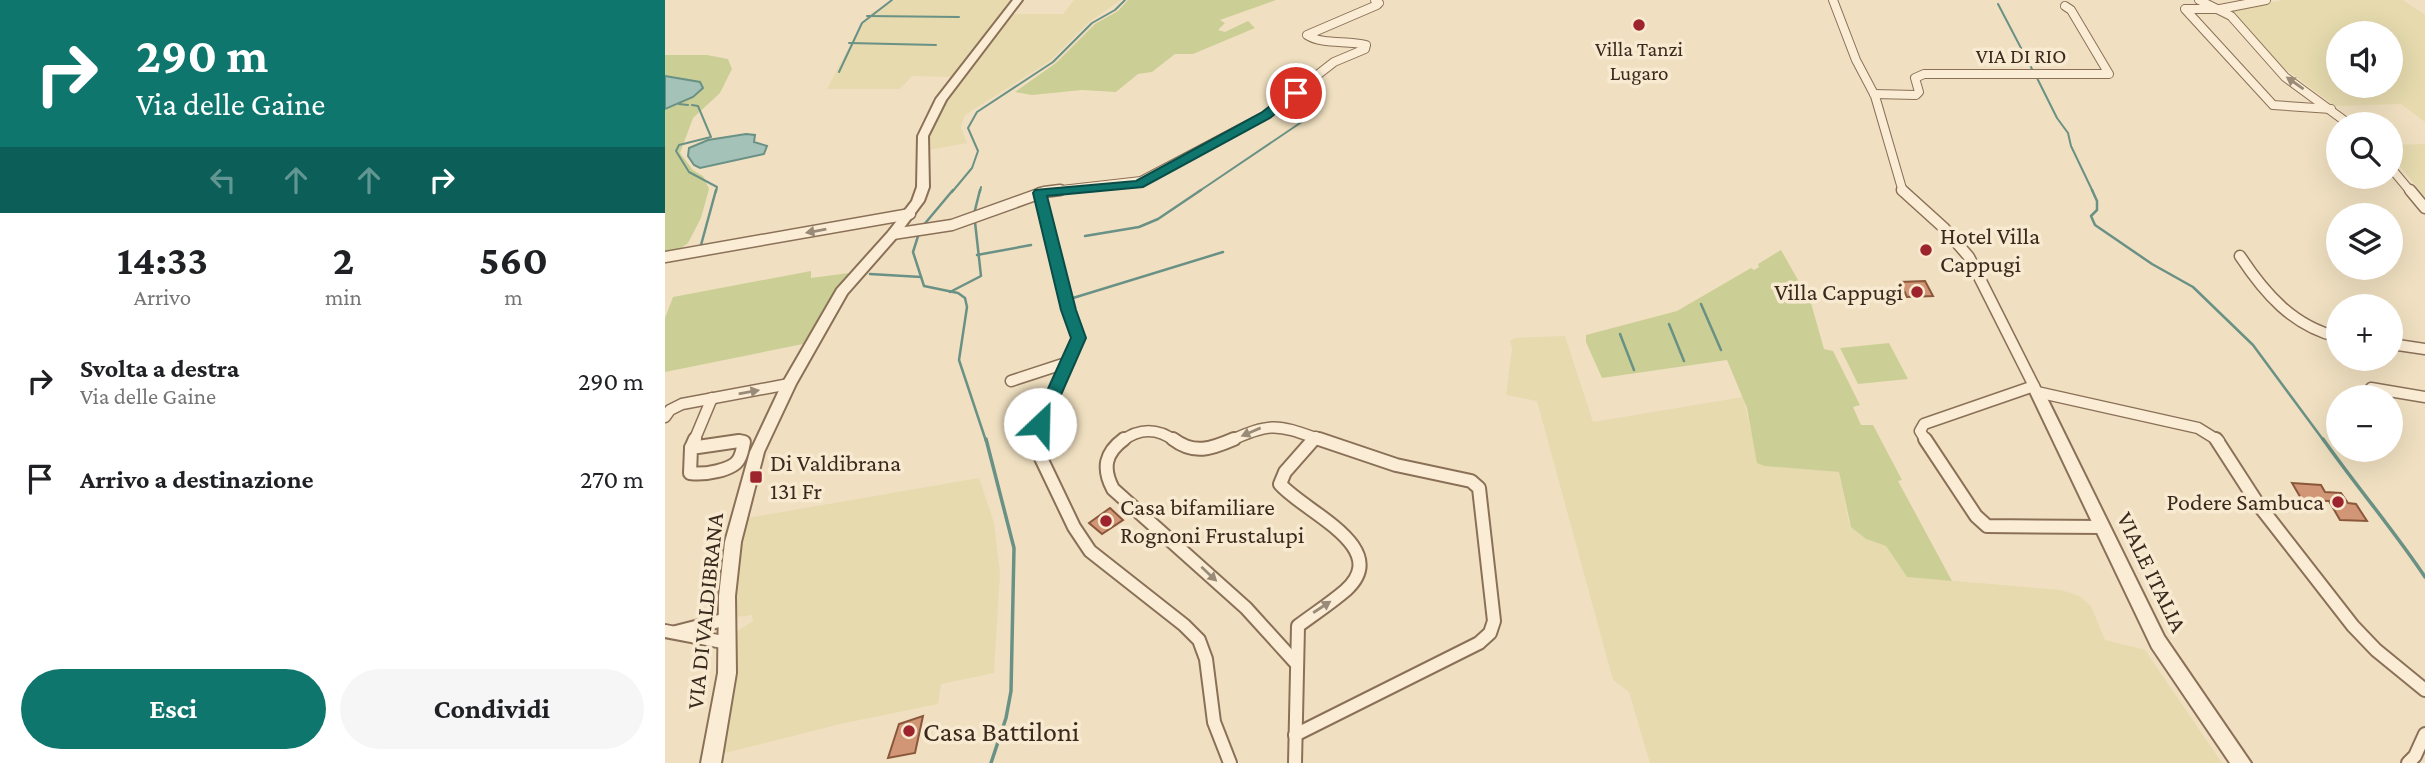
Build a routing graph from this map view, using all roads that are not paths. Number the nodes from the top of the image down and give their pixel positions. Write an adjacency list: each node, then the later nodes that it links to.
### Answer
1 (1018, 0): 14 (street, VIA DI VALDIBRANA)
2 (1375, 0): 12 (street)
3 (1833, 0): 8 (street)
4 (2199, 0): 7 (street)
5 (2266, 0): 7 (street)
6 (2065, 6): 8 (street, VIA DI RIO)
7 (2220, 9): 9 (street, one-way to 7); 9 (street)
8 (1874, 94): 24 (street)
9 (2331, 110): 10 (street)
10 (2334, 112)
11 (2403, 182): 13 (street)
12 (1039, 193): 15 (street); 21 (street)
13 (2425, 208)
14 (910, 214): 15 (street, VIA DI VALDIBRANA); 17 (street, one-way to 17)
15 (893, 234): 23 (street, VIA DI VALDIBRANA)
16 (2240, 256): 18 (street)
17 (665, 257)
18 (2326, 335)
19 (2403, 346): 20 (street)
20 (2425, 349)
21 (1069, 362): 22 (street); 40 (street)
22 (1011, 381)
23 (789, 384): 27 (street, one-way to 23); 32 (street, VIA DI VALDIBRANA)
24 (2036, 389): 31 (street, VIALE ITALIA); 31 (street); 36 (street)
25 (2403, 393): 26 (street)
26 (2425, 397)
27 (712, 398): 28 (street); 30 (street)
28 (665, 417)
29 (1316, 437): 35 (street, one-way to 29); 35 (street, one-way to 35); 37 (street)
30 (691, 448): 30 (street)
31 (2103, 527): 42 (street, VIALE ITALIA)
32 (727, 619): 33 (street); 34 (street, VIA DI VALDIBRANA)
33 (669, 632): 34 (street)
34 (728, 643): 39 (street, VIA DI VALDIBRANA)
35 (1295, 662): 37 (street)
36 (2425, 690)
37 (1295, 735): 41 (street)
38 (2423, 745): 43 (street)
39 (711, 763)
40 (1230, 763)
41 (1295, 763)
42 (2241, 763)
43 (2407, 763)

